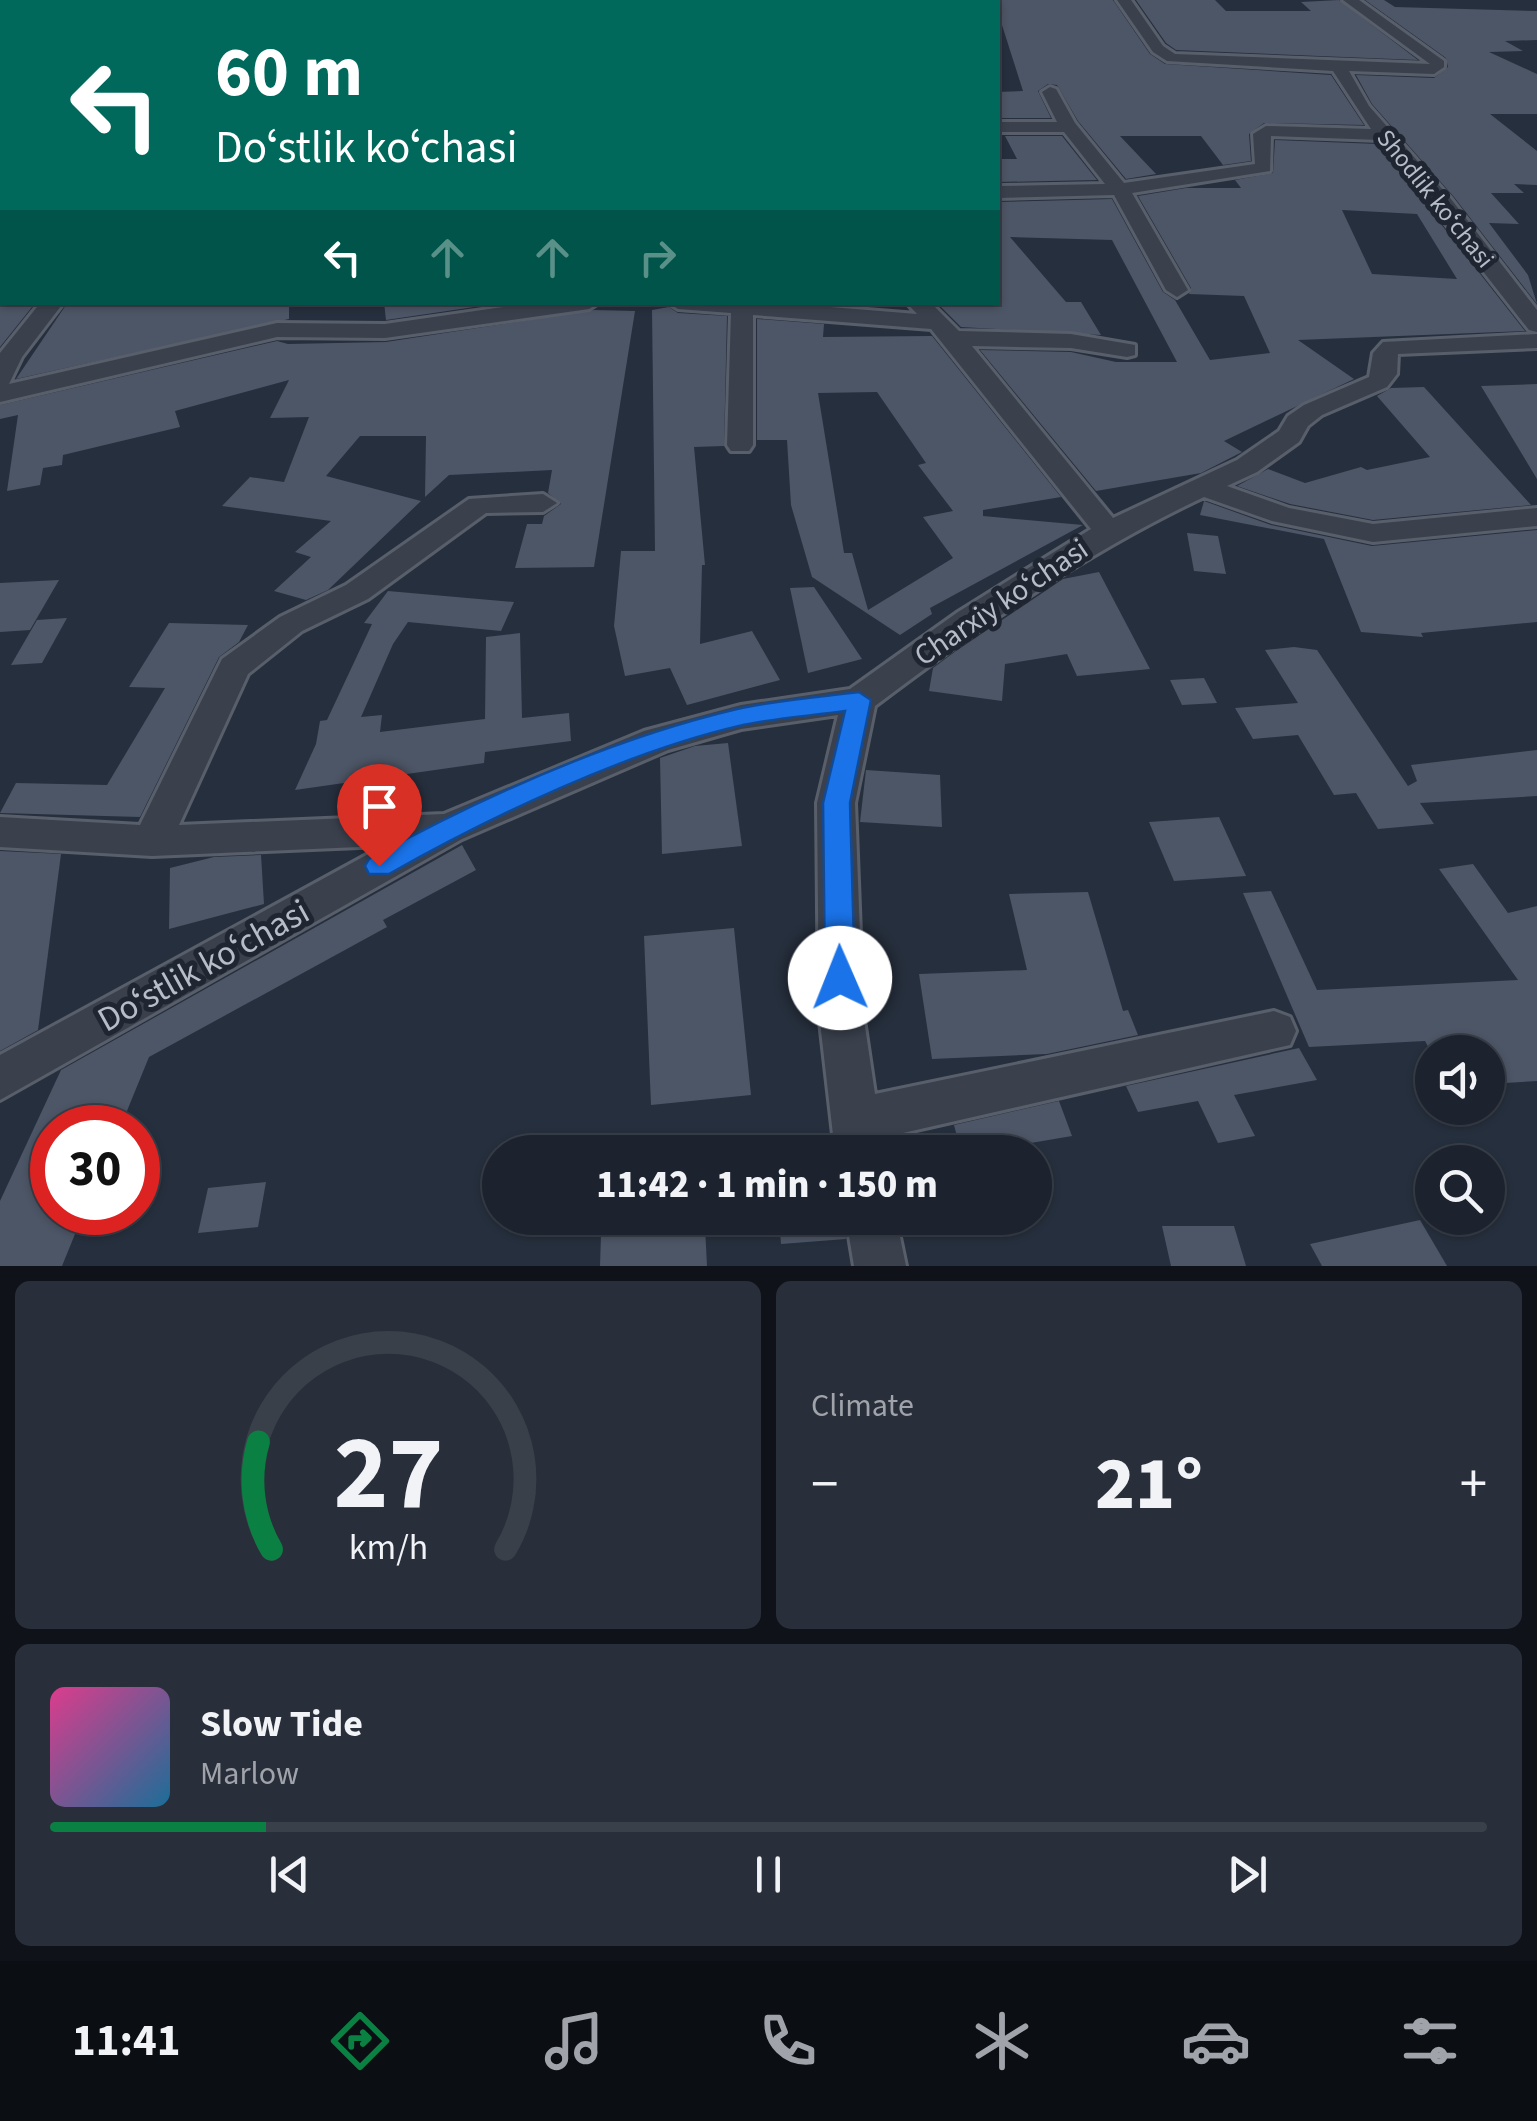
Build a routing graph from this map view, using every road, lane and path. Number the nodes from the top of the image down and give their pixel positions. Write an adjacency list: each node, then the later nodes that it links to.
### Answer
1 (1124, 0): 3 (street)
2 (1350, 0): 3 (street)
3 (1339, 68): 7 (street, Shodlik koʻchasi)
4 (1050, 92): 5 (street)
5 (1068, 126): 6 (street); 8 (street)
6 (1000, 128)
7 (1386, 135): 8 (street); 17 (street, Shodlik koʻchasi)
8 (1120, 189): 9 (street); 10 (street)
9 (1000, 192)
10 (1177, 290)
11 (51, 305): 22 (street)
12 (379, 305): 18 (street)
13 (567, 305): 18 (street)
14 (726, 305): 16 (street)
15 (920, 305): 19 (street)
16 (742, 306): 19 (street); 24 (street)
17 (1537, 324)
18 (385, 330): 23 (street)
19 (946, 330): 21 (street); 28 (street)
20 (1537, 341): 25 (street, Charxiy koʻchasi)
21 (1127, 350)
22 (0, 380)
23 (0, 394)
24 (740, 445)
25 (1202, 487): 27 (street); 28 (street, Charxiy koʻchasi)
26 (543, 503): 32 (street)
27 (1537, 517)
28 (1108, 531): 29 (street, Charxiy koʻchasi)
29 (859, 700): 30 (street, Doʻstlik koʻchasi); 35 (street)
30 (448, 828): 32 (street); 34 (street, Doʻstlik koʻchasi)
31 (0, 832): 32 (street)
32 (152, 841)
33 (1274, 1031): 36 (street)
34 (0, 1079)
35 (856, 1135)
36 (864, 1135)
37 (874, 1235): 38 (street)
38 (880, 1266)

